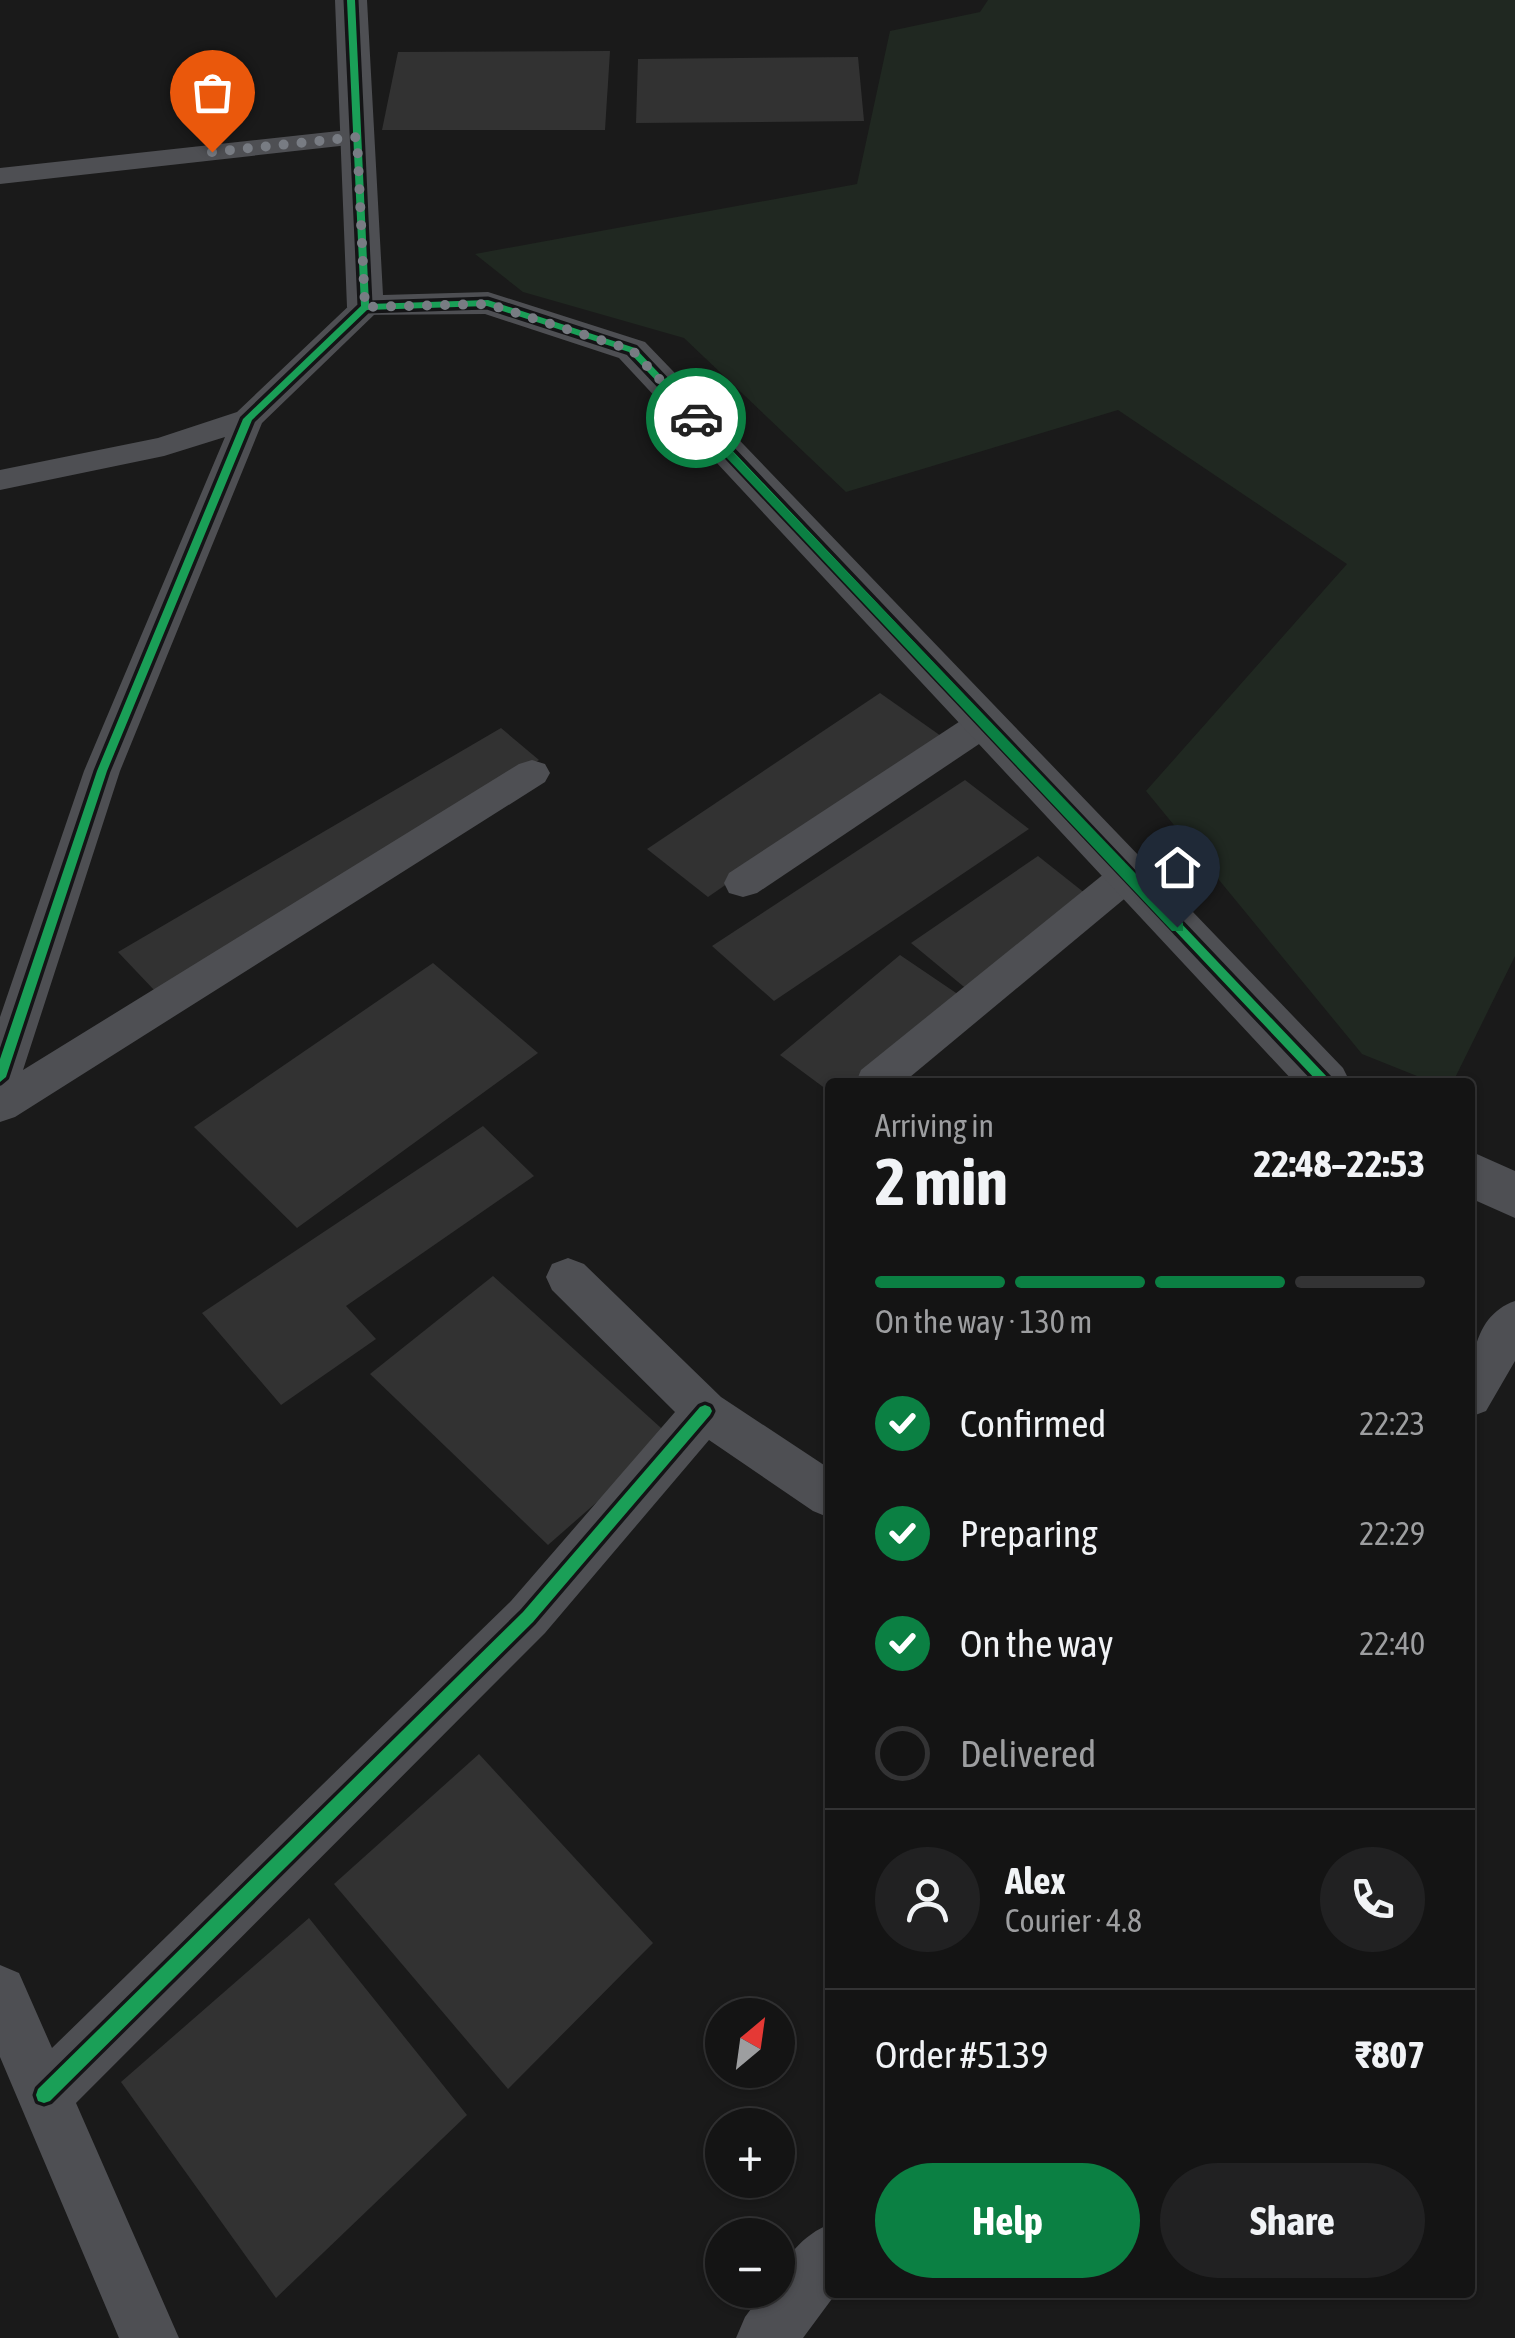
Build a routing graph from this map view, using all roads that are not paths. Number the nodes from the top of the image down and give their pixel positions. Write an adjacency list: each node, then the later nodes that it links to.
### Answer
1 (351, 0): 2 (street)
2 (357, 137): 3 (street); 4 (street)
3 (0, 176)
4 (365, 307): 5 (street); 7 (street)
5 (248, 418): 6 (street); 11 (street)
6 (0, 480)
7 (984, 723): 9 (street); 10 (street)
8 (532, 772): 14 (street)
9 (1128, 875): 12 (street); 13 (street)
10 (743, 883)
11 (0, 1077)
12 (881, 1078)
13 (1320, 1078)
14 (0, 1105)
15 (1475, 1176): 16 (street)
16 (1515, 1196)
17 (568, 1277): 20 (street)
18 (1515, 1320): 19 (street)
19 (1475, 1388)
20 (705, 1412): 21 (street); 23 (street)
21 (825, 1493)
22 (0, 1992): 23 (street)
23 (44, 2095): 25 (street)
24 (825, 2260): 26 (street)
25 (150, 2338)
26 (766, 2338)

